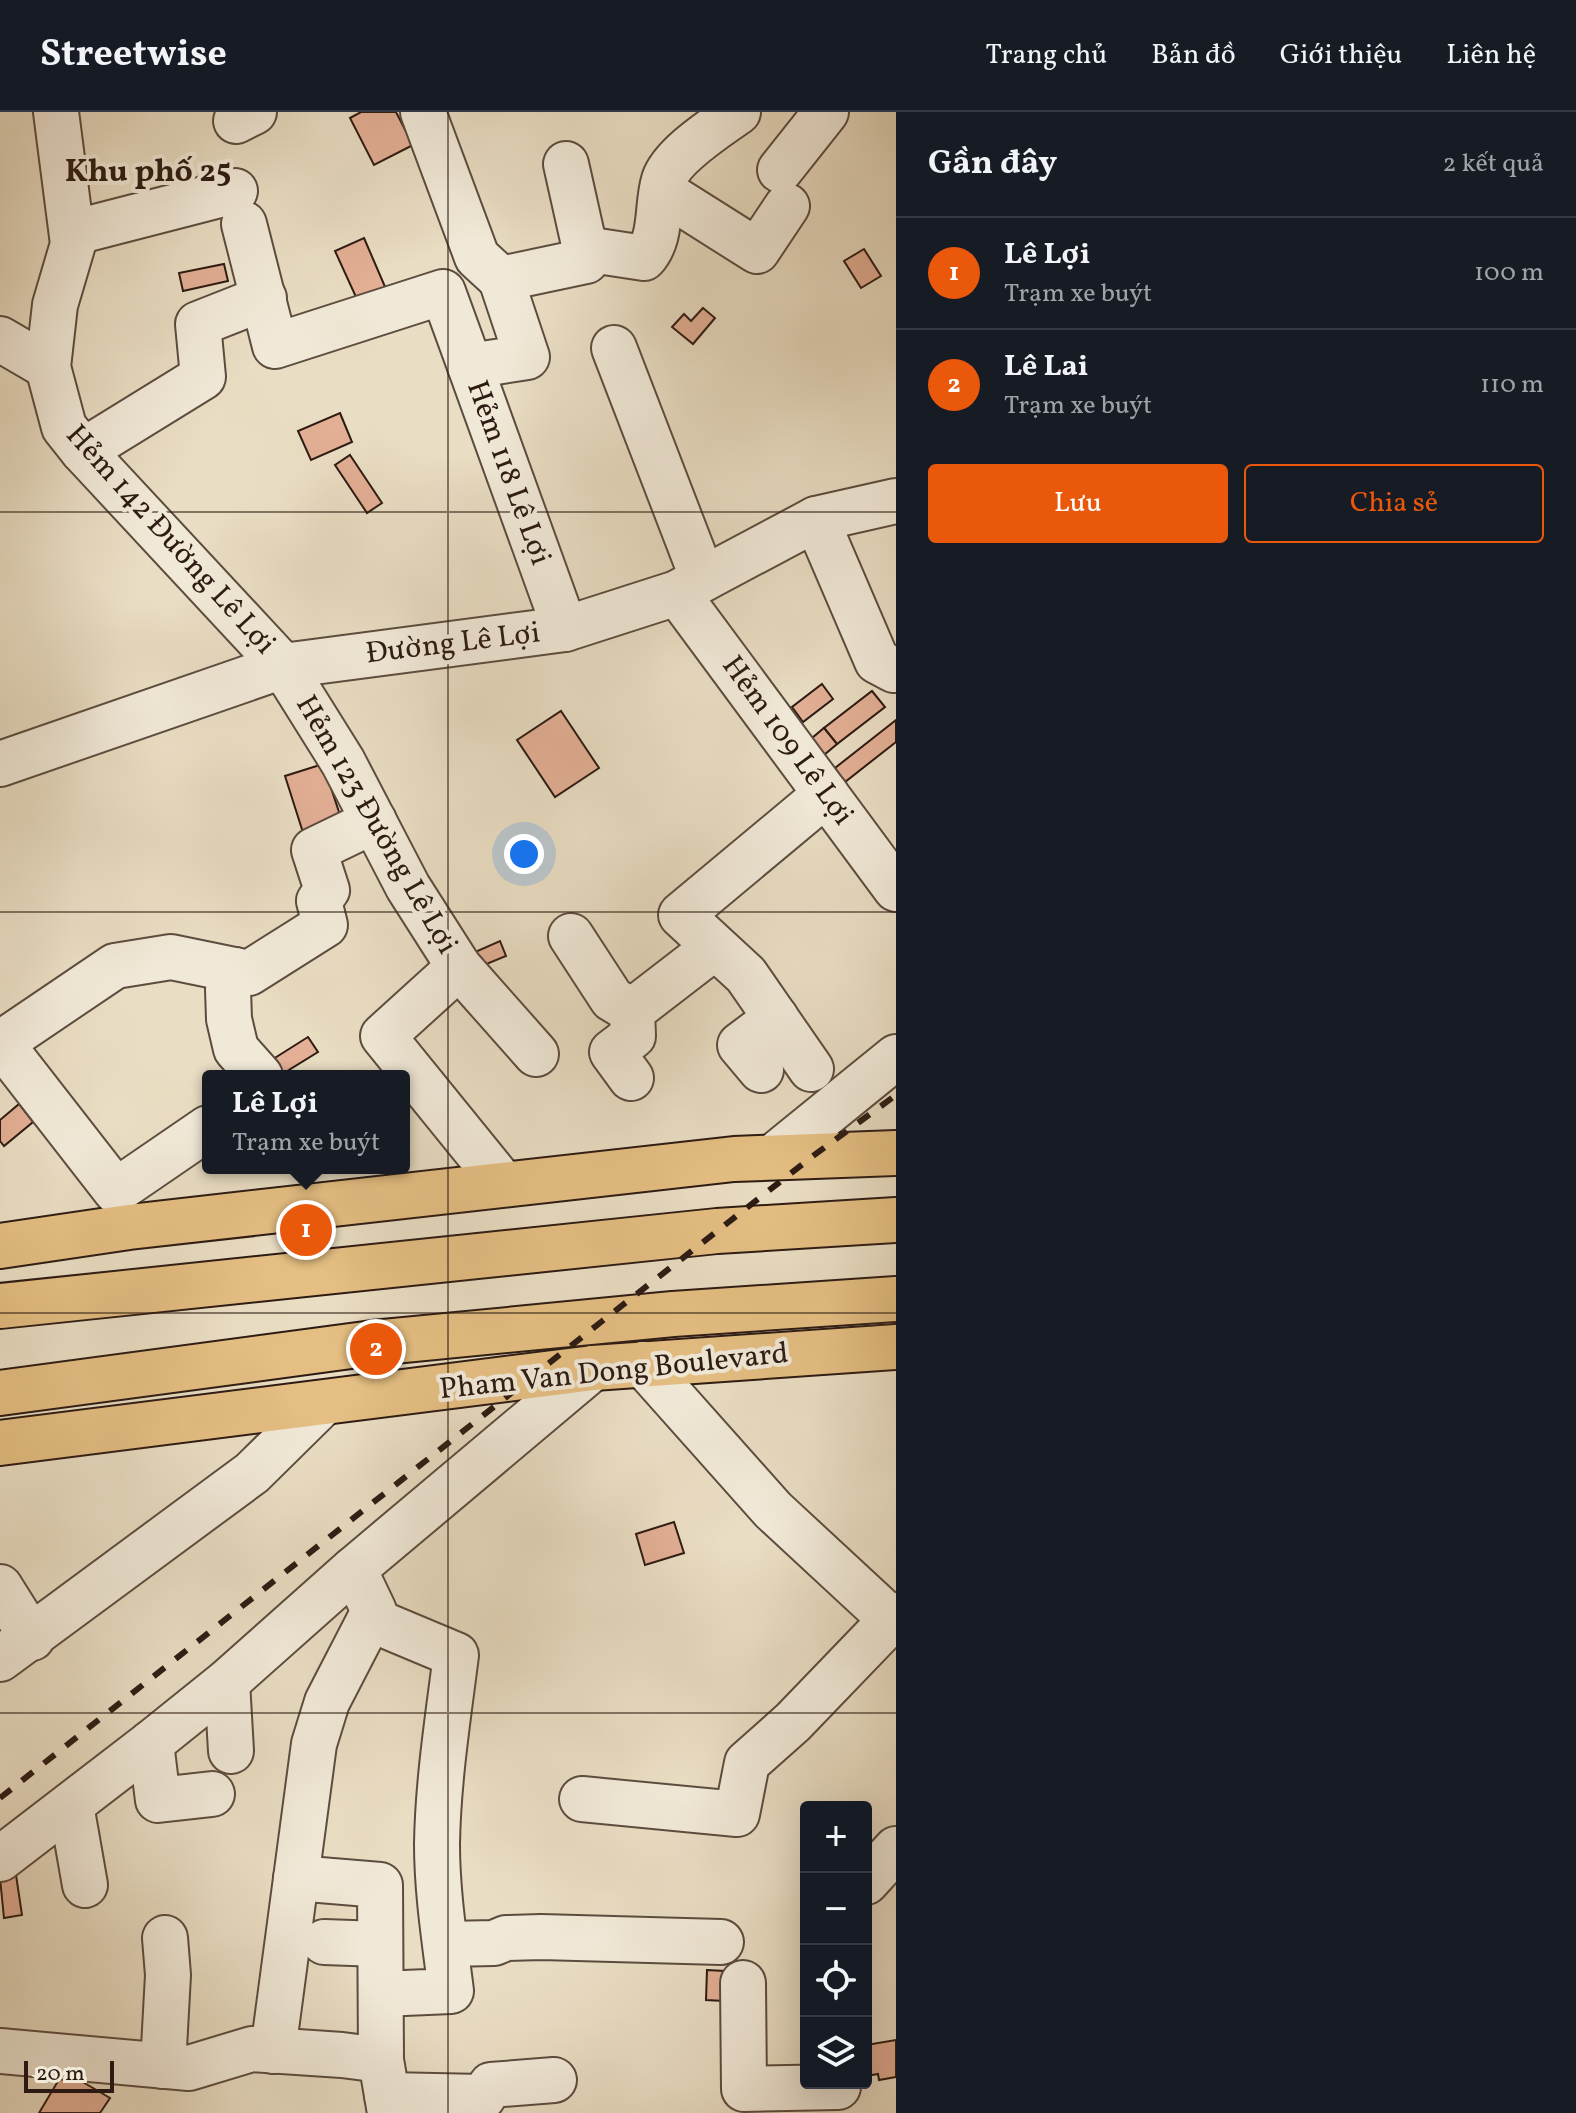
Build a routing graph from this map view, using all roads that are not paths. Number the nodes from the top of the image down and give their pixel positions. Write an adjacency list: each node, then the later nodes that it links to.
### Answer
1 (56, 112): 7 (street)
2 (423, 112): 9 (street)
3 (738, 112): 6 (street)
4 (824, 113): 6 (street)
5 (566, 164): 8 (street)
6 (662, 191): 8 (street)
7 (72, 233): 10 (street); 14 (street)
8 (585, 249): 9 (street)
9 (501, 279): 13 (street, Hẻm 118 Lê Lợi)
10 (264, 298): 13 (street); 15 (street)
11 (0, 339): 14 (street)
12 (614, 348): 18 (street, Hẻm 109 Lê Lợi)
13 (470, 366): 19 (street, Hẻm 118 Lê Lợi)
14 (48, 367): 15 (street, Hẻm 142 Đường Lê Lợi)
15 (83, 451): 20 (street, Hẻm 142 Đường Lê Lợi)
16 (896, 501): 17 (street, Đường Lê Lợi)
17 (816, 519): 18 (street, Đường Lê Lợi); 21 (street)
18 (690, 586): 19 (street, Đường Lê Lợi); 23 (street, Hẻm 109 Lê Lợi)
19 (565, 629): 20 (street, Đường Lê Lợi)
20 (283, 666): 22 (street, Đường Lê Lợi); 24 (street, Hẻm 123 Đường Lê Lợi)
21 (894, 670)
22 (0, 764)
23 (826, 794): 25 (street, Hẻm 109 Lê Lợi); 27 (street)
24 (374, 821): 28 (street, Hẻm 123 Đường Lê Lợi); 29 (street)
25 (896, 889)
26 (571, 936): 30 (street)
27 (715, 947): 30 (street); 31 (street)
28 (459, 967): 33 (street, Hẻm 123 Đường Lê Lợi); 42 (street)
29 (235, 970): 32 (street); 37 (street)
30 (622, 1005): 35 (street)
31 (776, 1018): 36 (street); 38 (street)
32 (0, 1042): 39 (street)
33 (536, 1054)
34 (896, 1057): 41 (street)
35 (621, 1065)
36 (811, 1069)
37 (255, 1070)
38 (761, 1070)
39 (202, 1132)
40 (883, 1154): 41 (main road)
41 (773, 1157): 42 (main road)
42 (503, 1184): 44 (main road)
43 (896, 1220): 46 (main road)
44 (0, 1246)
45 (896, 1299): 50 (main road, Pham Van Dong Boulevard)
46 (0, 1306)
47 (896, 1347): 48 (main road, Pham Van Dong Boulevard)
48 (643, 1364): 49 (main road, Pham Van Dong Boulevard); 56 (street)
49 (593, 1368): 51 (main road, Pham Van Dong Boulevard); 53 (street)
50 (0, 1393)
51 (322, 1404): 52 (main road, Pham Van Dong Boulevard); 57 (street)
52 (0, 1443)
53 (354, 1569): 55 (street); 58 (street)
54 (0, 1587): 57 (street)
55 (370, 1619): 67 (street); 73 (street)
56 (894, 1620): 62 (street)
57 (16, 1649)
58 (227, 1682): 59 (street); 60 (street)
59 (151, 1743): 61 (street); 63 (street)
60 (231, 1751)
61 (212, 1794)
62 (582, 1799)
63 (71, 1805): 65 (street); 68 (street)
64 (896, 1849): 66 (street)
65 (0, 1859)
66 (872, 1875)
67 (296, 1878): 72 (street); 77 (street)
68 (85, 1885)
69 (165, 1938): 78 (street)
70 (324, 1942): 72 (street)
71 (721, 1942): 73 (street)
72 (380, 1944): 75 (street)
73 (446, 1944): 75 (street)
74 (743, 1983): 81 (street)
75 (381, 1994): 80 (street)
76 (0, 2051): 78 (street)
77 (273, 2051): 78 (street); 80 (street)
78 (163, 2066)
79 (554, 2080): 80 (street)
80 (386, 2090)
81 (840, 2094)

